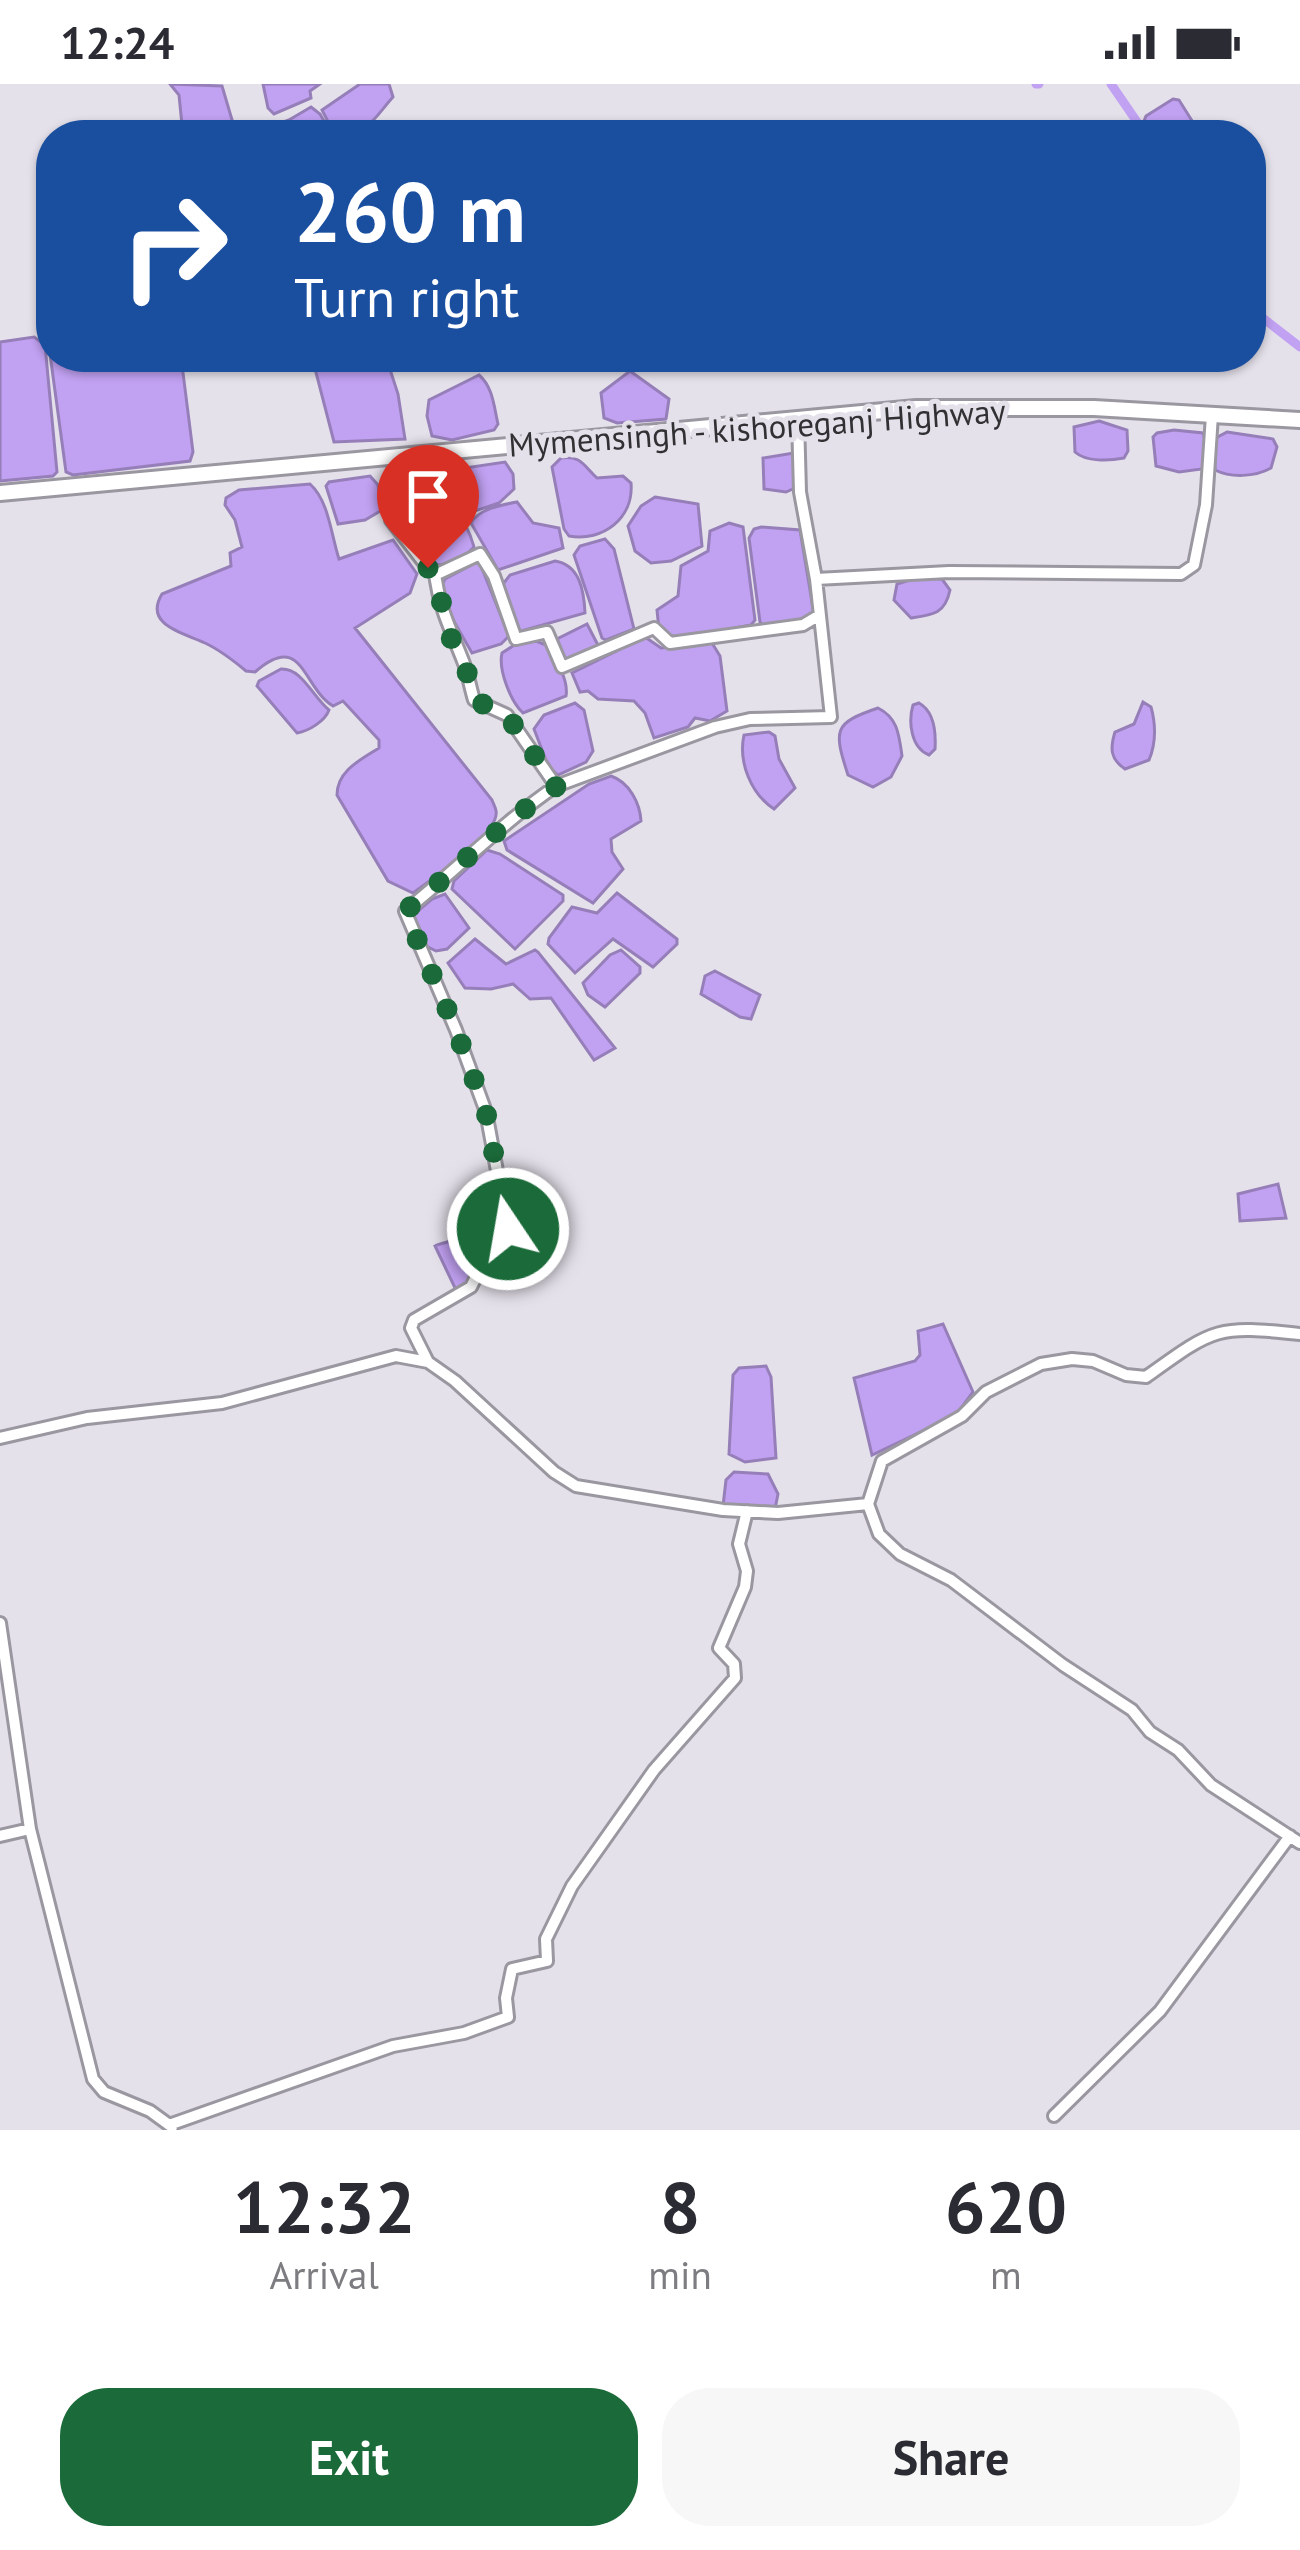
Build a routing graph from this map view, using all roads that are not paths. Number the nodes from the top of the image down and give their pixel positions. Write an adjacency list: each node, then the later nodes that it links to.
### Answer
1 (1212, 415): 2 (main road, Mymensingh - kishoreganj Highway); 3 (main road, Mymensingh - kishoreganj Highway); 7 (street)
2 (798, 419): 4 (main road, Mymensingh - kishoreganj Highway); 7 (street)
3 (1300, 420)
4 (393, 456): 5 (main road, Mymensingh - kishoreganj Highway); 6 (street)
5 (0, 493)
6 (435, 575): 8 (street); 9 (street)
7 (816, 579): 8 (street)
8 (818, 616): 9 (street)
9 (556, 787): 11 (street)
10 (1300, 1334): 13 (street)
11 (428, 1362): 12 (street); 14 (street)
12 (0, 1438)
13 (868, 1504): 14 (street); 18 (street)
14 (747, 1511): 20 (street)
15 (0, 1622): 16 (street)
16 (29, 1829): 17 (street); 20 (street)
17 (0, 1836)
18 (1295, 1839): 19 (street)
19 (1054, 2116)
20 (173, 2127)

